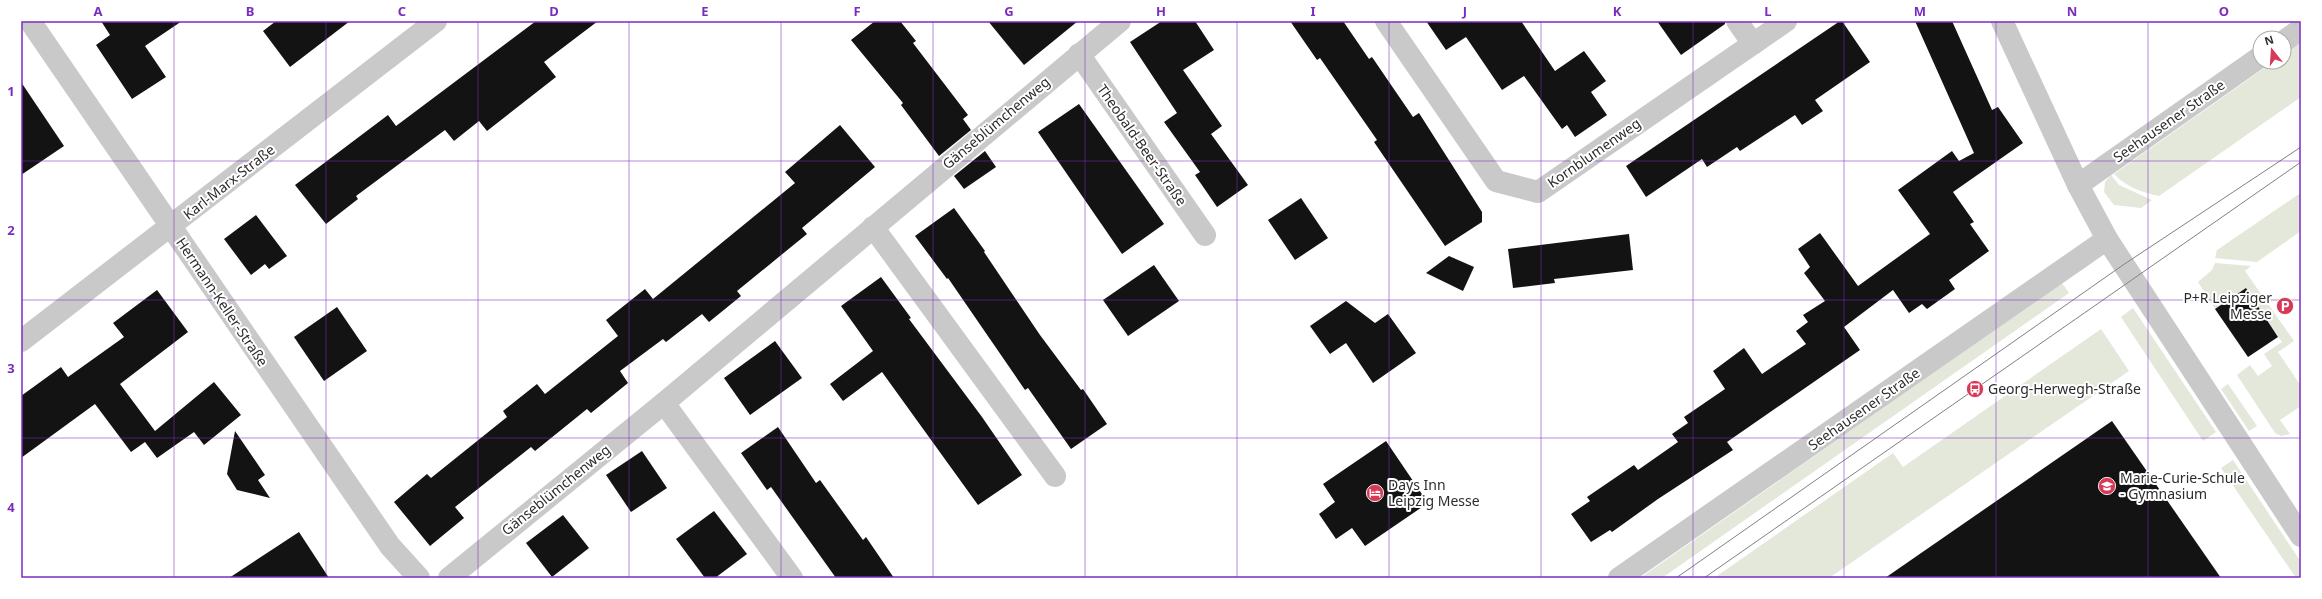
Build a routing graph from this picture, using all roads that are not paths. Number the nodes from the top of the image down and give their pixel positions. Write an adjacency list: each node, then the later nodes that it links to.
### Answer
1 (30, 21): 14 (street, Hermann-Keller-Straße)
2 (436, 21): 14 (street, Karl-Marx-Straße)
3 (1386, 21): 10 (street, Kornblumenweg)
4 (1737, 21): 10 (street)
5 (1786, 21): 10 (street, Kornblumenweg)
6 (2002, 21): 13 (street)
7 (1110, 24): 11 (street, Gänseblümchenweg)
8 (2301, 29): 9 (street)
9 (2292, 35)
10 (1752, 44)
11 (1079, 54): 15 (street, Gänseblümchenweg); 16 (street, Theobald-Beer-Straße)
12 (2252, 63): 13 (street, Seehausener Straße)
13 (2078, 185): 17 (street)
14 (171, 226): 18 (street, Karl-Marx-Straße); 22 (street, Hermann-Keller-Straße)
15 (873, 227): 19 (street, Gänseblümchenweg); 20 (street)
16 (1205, 235)
17 (2107, 239): 21 (street); 25 (street, Seehausener Straße)
18 (21, 341)
19 (664, 402): 23 (street, Gänseblümchenweg); 24 (street)
20 (1055, 476)
21 (2301, 536)
22 (419, 578)
23 (449, 578)
24 (792, 578)
25 (1620, 578)

